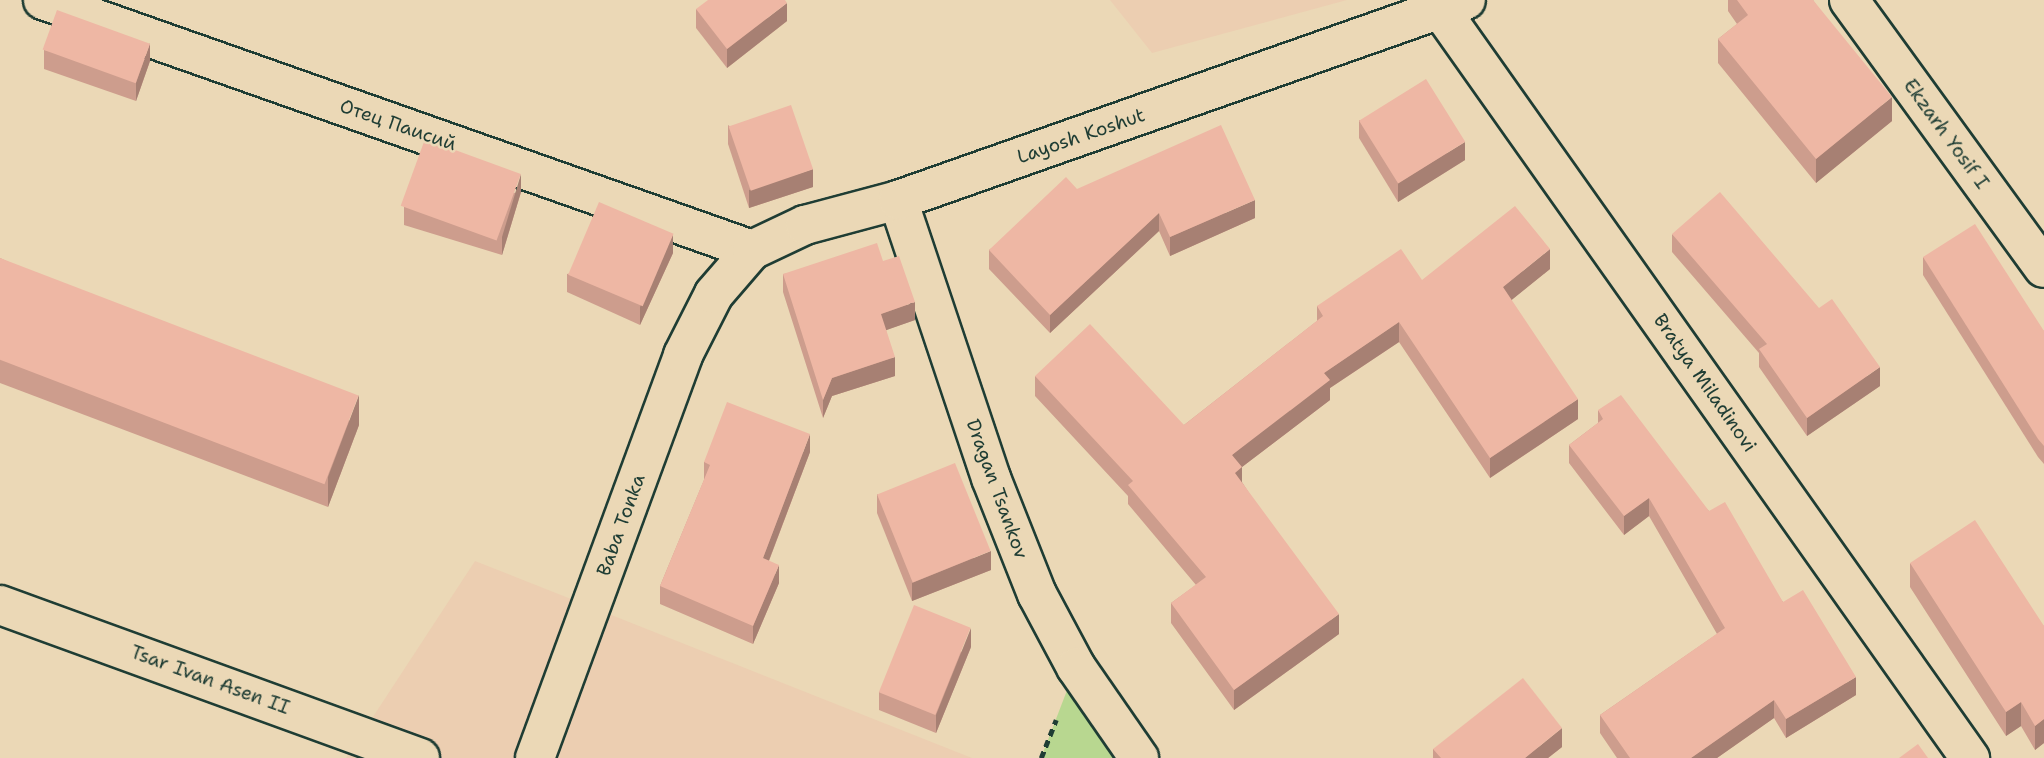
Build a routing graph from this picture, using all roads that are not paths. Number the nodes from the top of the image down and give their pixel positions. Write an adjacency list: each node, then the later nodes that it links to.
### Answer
1 (43, 0): 5 (street, Отец Паисий)
2 (1849, 0): 6 (street, Ekzarh Yosif I)
3 (1453, 4): 4 (street, Layosh Koshut); 12 (street, Bratya Miladinovi)
4 (898, 200): 5 (street, Layosh Koshut); 11 (street, Dragan Tsankov)
5 (752, 250): 7 (street, Layosh Koshut)
6 (2044, 268)
7 (714, 294): 10 (street, Baba Tonka)
8 (0, 605): 9 (street, Tsar Ivan Asen II)
9 (420, 758)
10 (536, 758)
11 (1139, 758)
12 (1970, 758)

